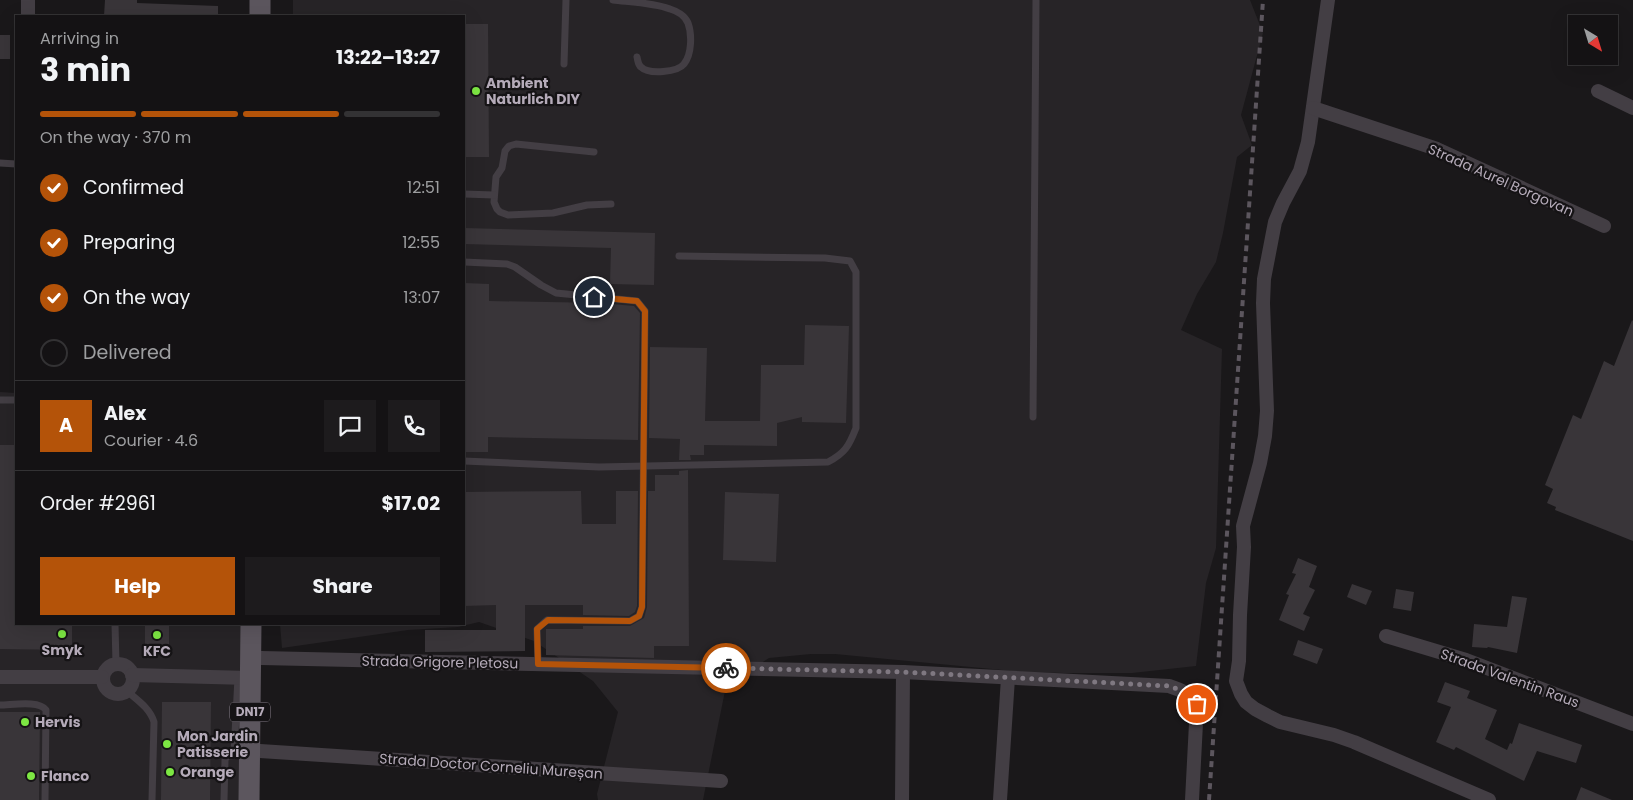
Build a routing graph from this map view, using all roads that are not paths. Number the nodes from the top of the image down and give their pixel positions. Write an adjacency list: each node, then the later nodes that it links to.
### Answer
1 (28, 0): 8 (street)
2 (260, 0): 9 (main road)
3 (272, 0): 10 (main road)
4 (566, 0): 12 (lane)
5 (613, 0): 11 (lane)
6 (1036, 0): 27 (lane)
7 (1328, 0): 14 (street)
8 (28, 15)
9 (260, 15)
10 (272, 15)
11 (638, 57)
12 (564, 64)
13 (1598, 91): 15 (street)
14 (1312, 108): 22 (street, Strada Aurel Borgovan); 56 (street)
15 (1633, 108)
16 (594, 152): 20 (lane)
17 (0, 163): 18 (lane)
18 (15, 164)
19 (465, 194): 20 (lane)
20 (494, 195): 21 (lane)
21 (611, 204)
22 (1604, 226)
23 (679, 256): 29 (lane)
24 (465, 262): 29 (lane)
25 (0, 400): 26 (lane)
26 (15, 400)
27 (1033, 417)
28 (465, 461): 29 (lane)
29 (644, 466): 36 (lane)
30 (115, 625): 35 (lane)
31 (251, 625): 41 (main road, DN17)
32 (262, 625): 34 (main road, DN17)
33 (1386, 636): 45 (street, Strada Valentin Raus)
34 (261, 658): 36 (street, Strada Grigore Pletosu); 46 (main road, DN17)
35 (116, 664): 38 (street); 40 (street)
36 (538, 664): 37 (street, Strada Grigore Pletosu)
37 (903, 672): 42 (street, Strada Grigore Pletosu); 53 (street)
38 (132, 675): 41 (street); 43 (street)
39 (0, 677): 40 (street)
40 (102, 677): 43 (street)
41 (244, 678): 50 (lane); 51 (main road, DN17)
42 (1008, 678): 54 (street); 55 (street, Strada Grigore Pletosu)
43 (127, 692): 49 (lane)
44 (0, 705): 48 (lane)
45 (1633, 724)
46 (260, 751): 47 (street, Strada Doctor Corneliu Mureșan); 52 (main road, DN17)
47 (721, 782)
48 (45, 800)
49 (152, 800)
50 (224, 800)
51 (249, 800)
52 (259, 800)
53 (902, 800)
54 (1000, 800)
55 (1192, 800)
56 (1488, 800)

